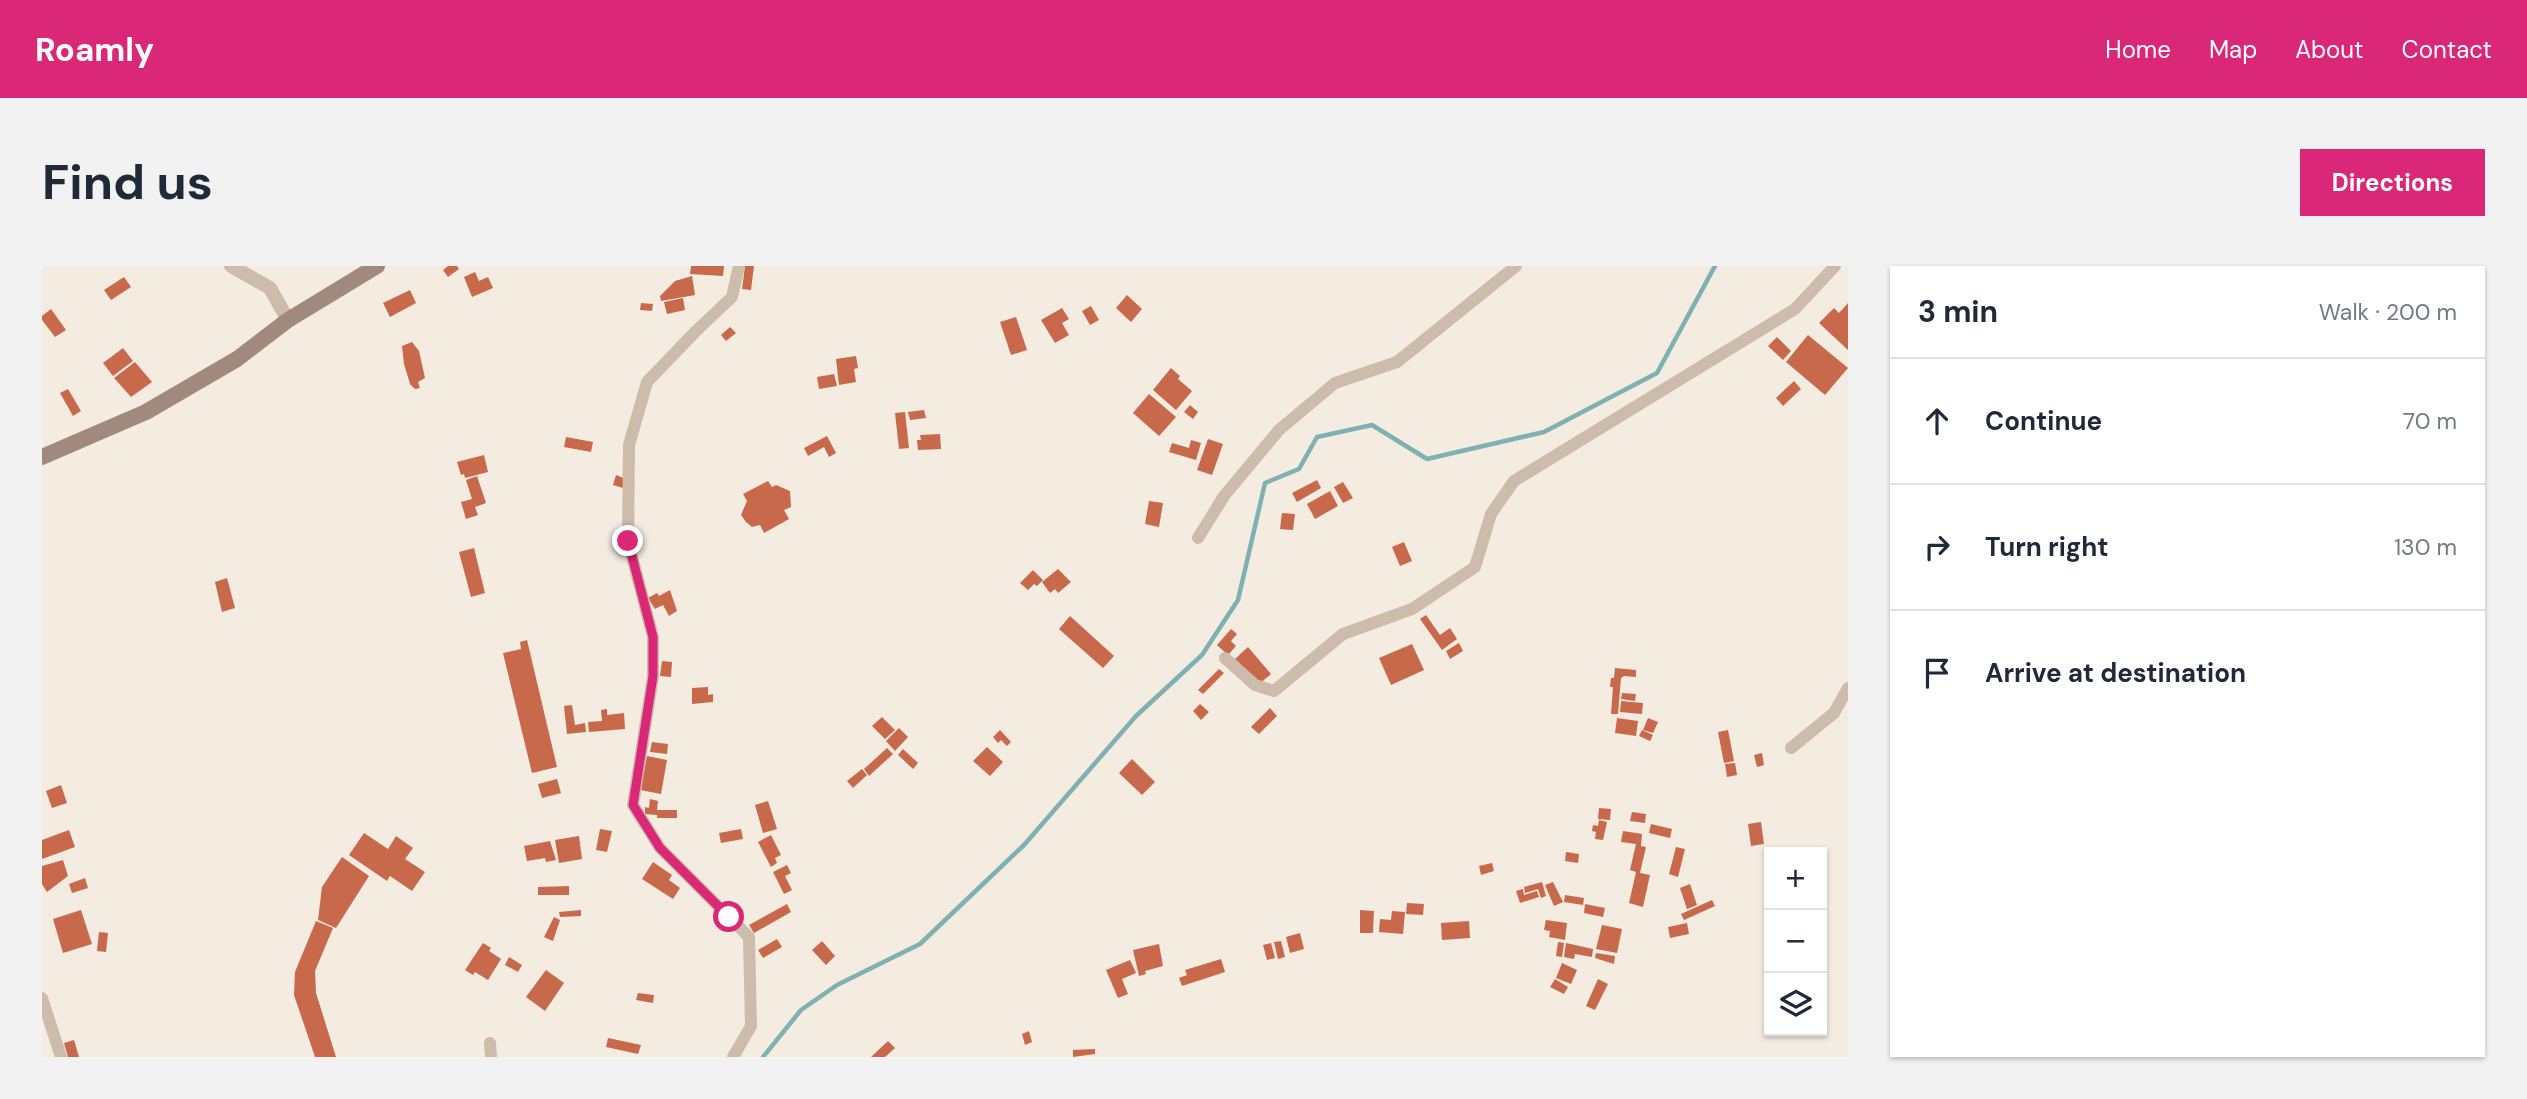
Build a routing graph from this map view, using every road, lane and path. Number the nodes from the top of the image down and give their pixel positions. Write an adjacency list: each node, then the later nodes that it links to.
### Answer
1 (231, 266): 6 (street)
2 (377, 266): 6 (main road)
3 (739, 266): 16 (street)
4 (1516, 266): 8 (street)
5 (1835, 266): 9 (street)
6 (288, 320): 7 (main road)
7 (42, 457)
8 (1198, 538)
9 (1225, 657)
10 (1848, 688): 11 (street)
11 (1791, 748)
12 (42, 998): 14 (street)
13 (491, 1043): 15 (street)
14 (61, 1057)
15 (491, 1057)
16 (733, 1057)

